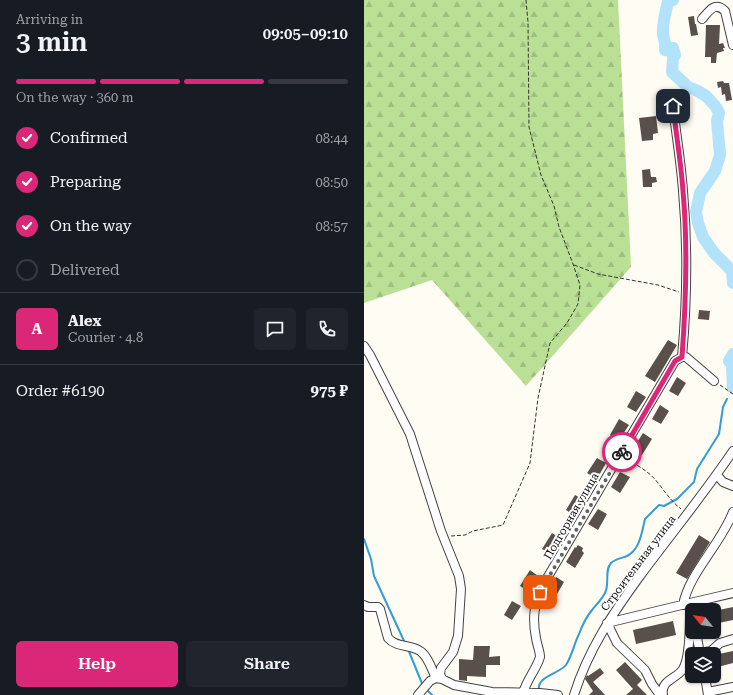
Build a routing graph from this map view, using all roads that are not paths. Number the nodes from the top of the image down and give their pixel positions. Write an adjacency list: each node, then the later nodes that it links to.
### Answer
1 (729, 10): 2 (street); 3 (street)
2 (702, 19)
3 (733, 45)
4 (673, 106): 6 (street)
5 (364, 346): 21 (street)
6 (682, 357): 7 (street); 24 (street, Подгорная улица)
7 (714, 381)
8 (733, 451): 9 (street, Строительная улица)
9 (718, 475): 10 (street); 17 (street, Строительная улица)
10 (733, 486)
11 (733, 512): 13 (street)
12 (733, 593): 14 (street)
13 (688, 603)
14 (698, 603)
15 (364, 605): 21 (street)
16 (685, 607): 17 (street)
17 (607, 623): 28 (street, Строительная улица); 29 (street)
18 (688, 639): 29 (street)
19 (733, 639): 20 (street)
20 (716, 647)
21 (439, 679): 24 (street); 26 (street)
22 (706, 683): 25 (street)
23 (733, 687): 25 (street)
24 (523, 693): 27 (street)
25 (708, 694)
26 (418, 695)
27 (558, 695)
28 (574, 695)
29 (662, 695)

